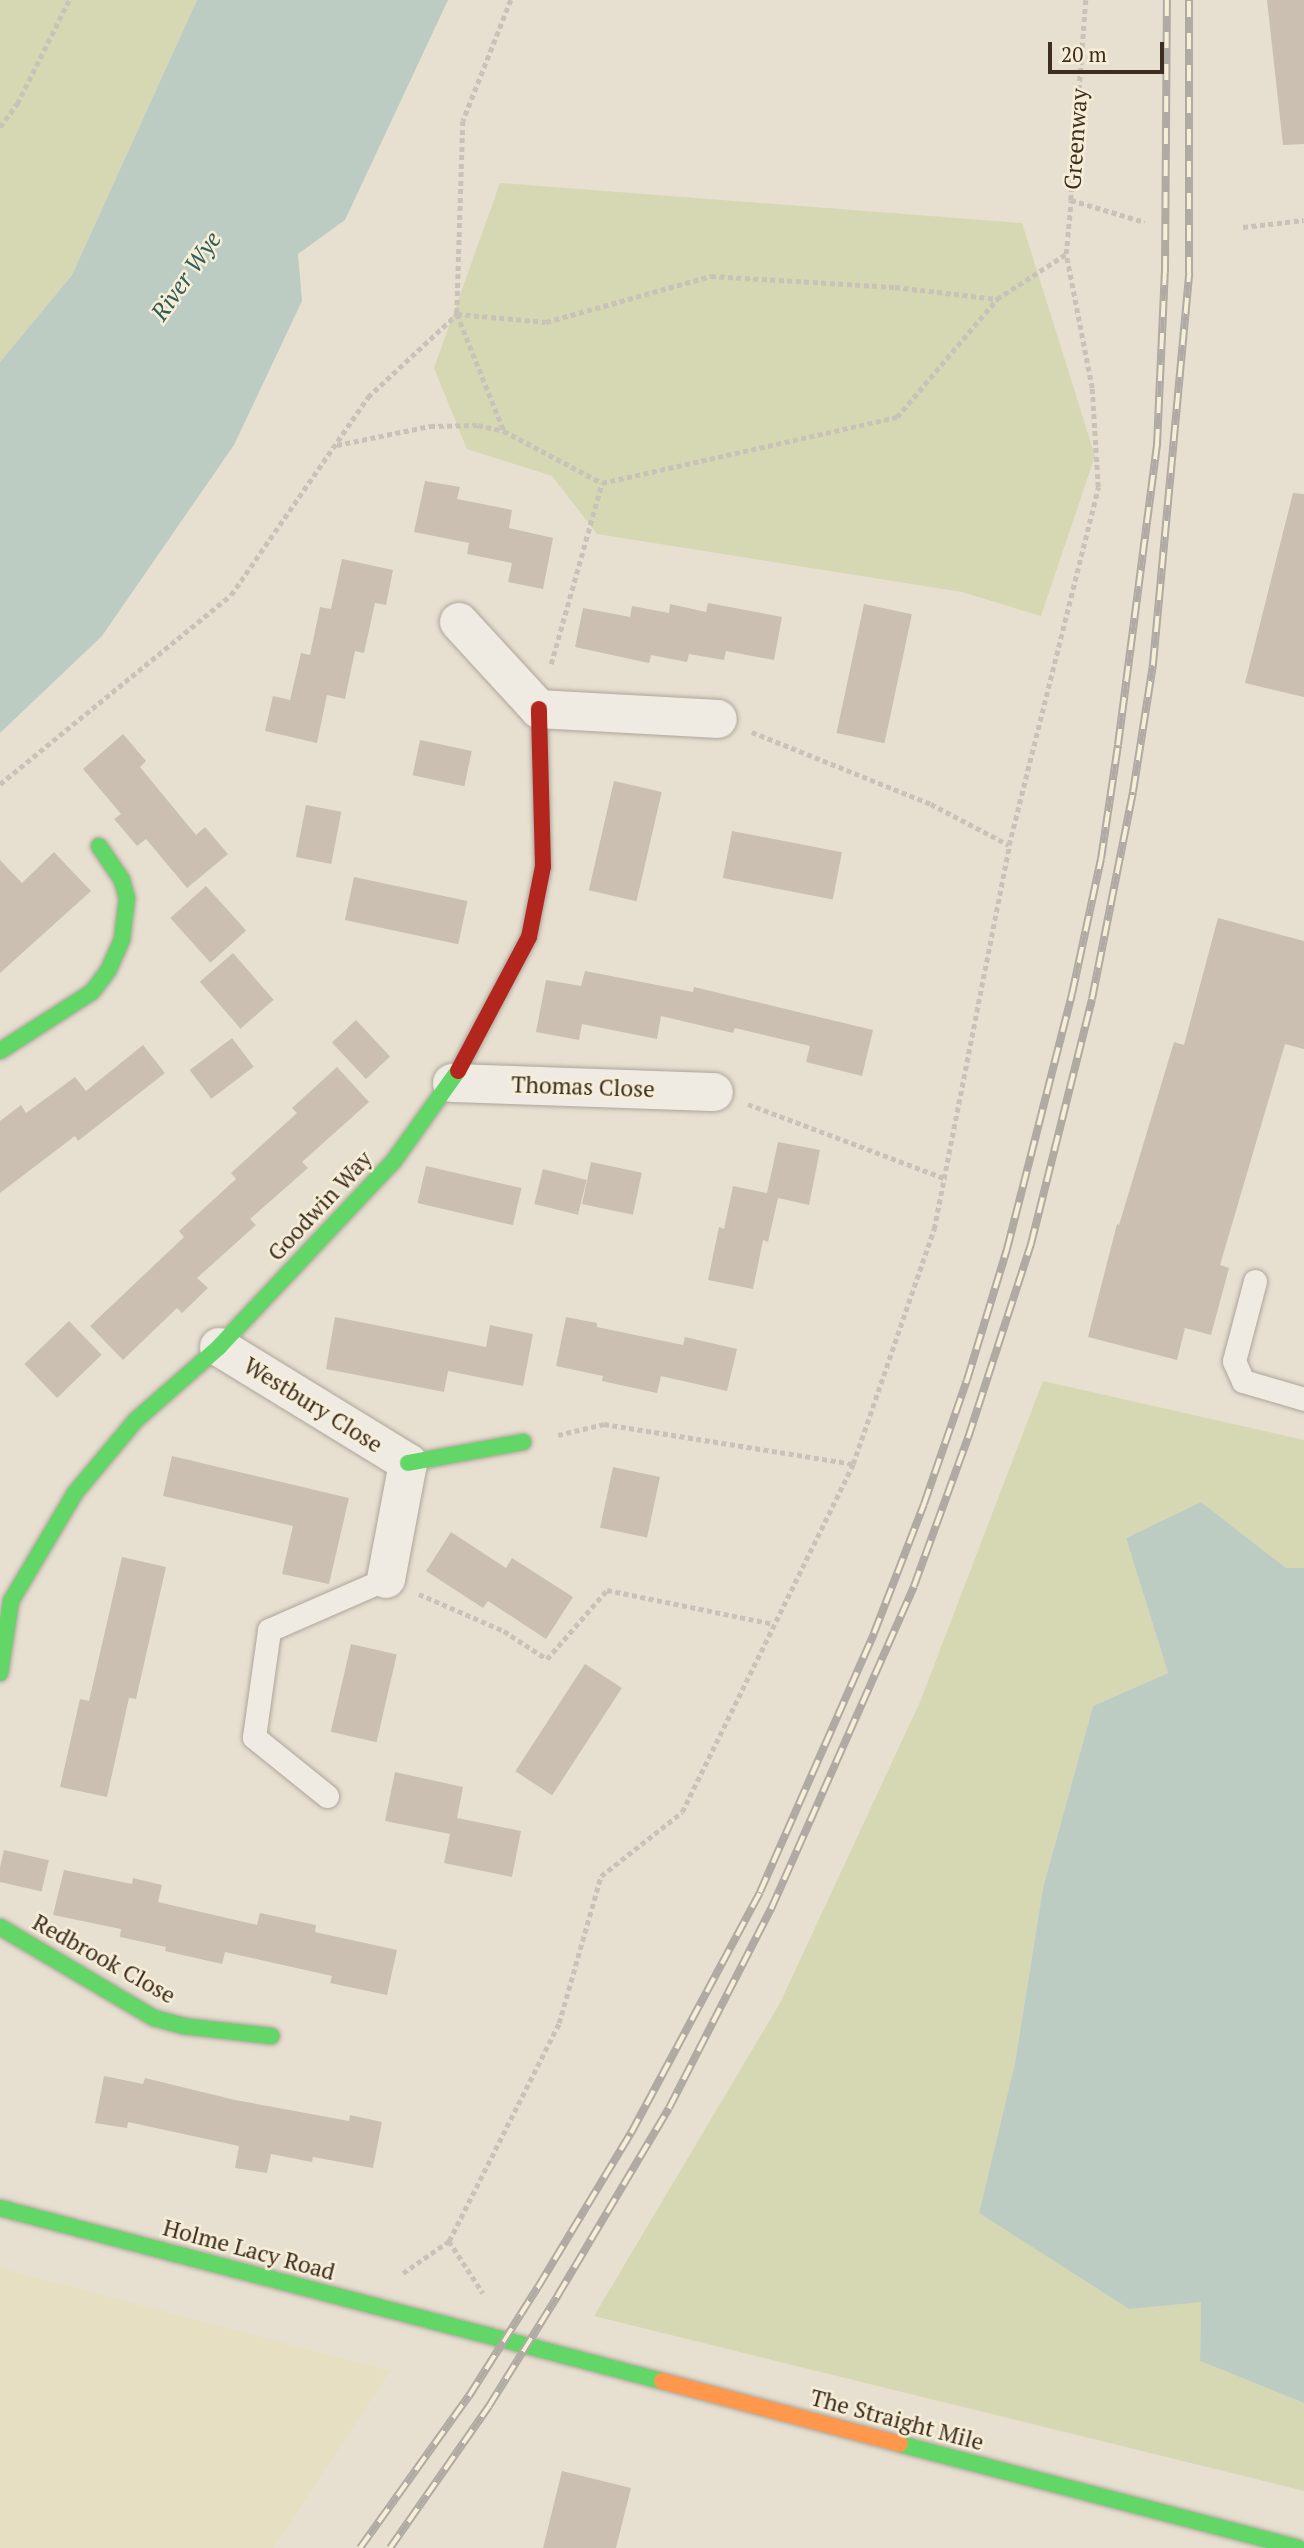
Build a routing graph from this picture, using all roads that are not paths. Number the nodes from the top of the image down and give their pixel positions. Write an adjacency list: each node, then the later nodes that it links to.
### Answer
1 (459, 622): 2 (street)
2 (539, 709): 3 (street); 6 (street, Goodwin Way)
3 (718, 719)
4 (99, 846): 5 (street)
5 (0, 1051)
6 (452, 1083): 7 (street, Thomas Close); 9 (street, Goodwin Way)
7 (714, 1092)
8 (1255, 1281): 10 (lane)
9 (219, 1347): 12 (street, Westbury Close); 14 (street, Goodwin Way)
10 (1304, 1399)
11 (523, 1442): 12 (street, Westbury Close)
12 (408, 1463): 13 (street, Westbury Close)
13 (386, 1579): 16 (lane)
14 (6, 1597): 15 (street, Goodwin Way)
15 (0, 1673)
16 (327, 1796)
17 (0, 1927): 18 (street, Redbrook Close)
18 (271, 2036)
19 (0, 2208): 20 (street, Holme Lacy Road)
20 (485, 2337): 21 (street, The Straight Mile)
21 (1298, 2548)

